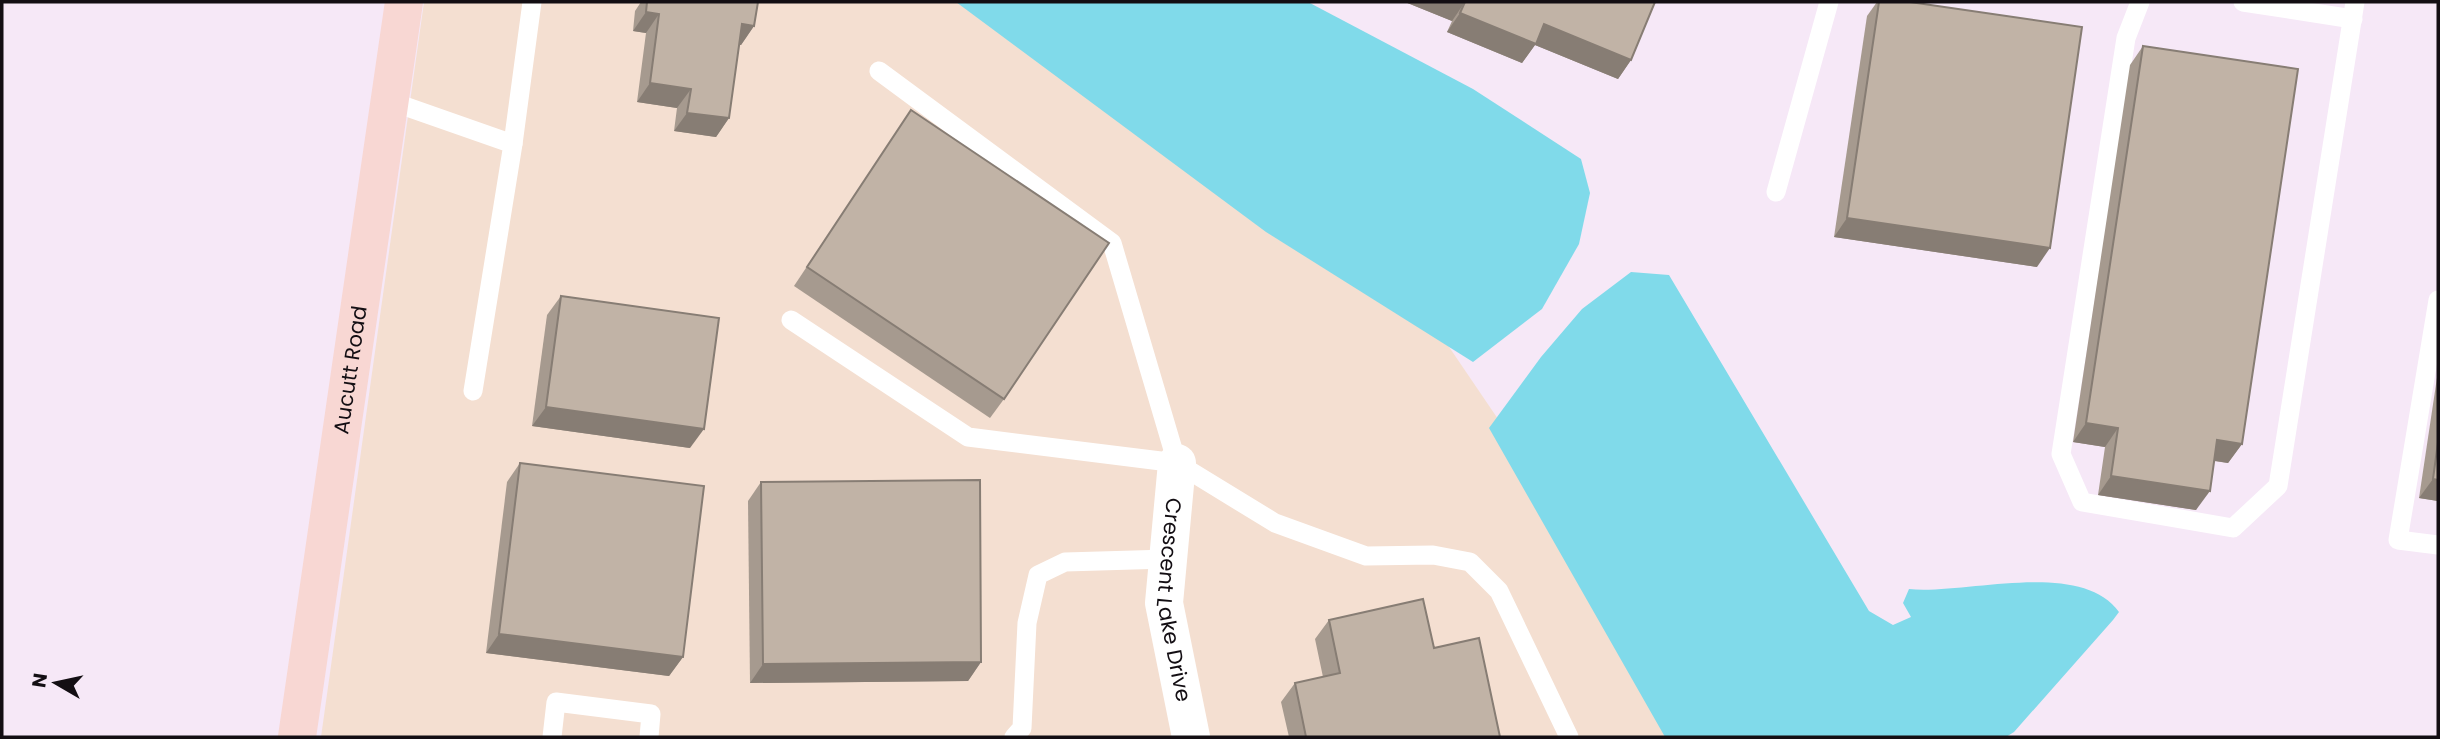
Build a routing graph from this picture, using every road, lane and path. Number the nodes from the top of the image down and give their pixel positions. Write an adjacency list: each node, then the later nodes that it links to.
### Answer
1 (404, 2): 8 (street, Aucutt Road)
2 (532, 2): 9 (lane)
3 (1829, 2): 10 (lane)
4 (2140, 2): 6 (lane)
5 (2243, 2): 6 (lane)
6 (2354, 10)
7 (879, 71): 14 (lane)
8 (390, 101): 9 (lane); 17 (street, Aucutt Road)
9 (513, 144): 13 (lane)
10 (1776, 192)
11 (2438, 300): 15 (lane)
12 (791, 320): 14 (lane)
13 (473, 391)
14 (1177, 463): 16 (street, Crescent Lake Drive); 22 (lane)
15 (2438, 545)
16 (1168, 559): 20 (lane); 21 (street, Crescent Lake Drive)
17 (297, 737)
18 (552, 737): 19 (lane)
19 (649, 737)
20 (1014, 737)
21 (1191, 737)
22 (1569, 737)

